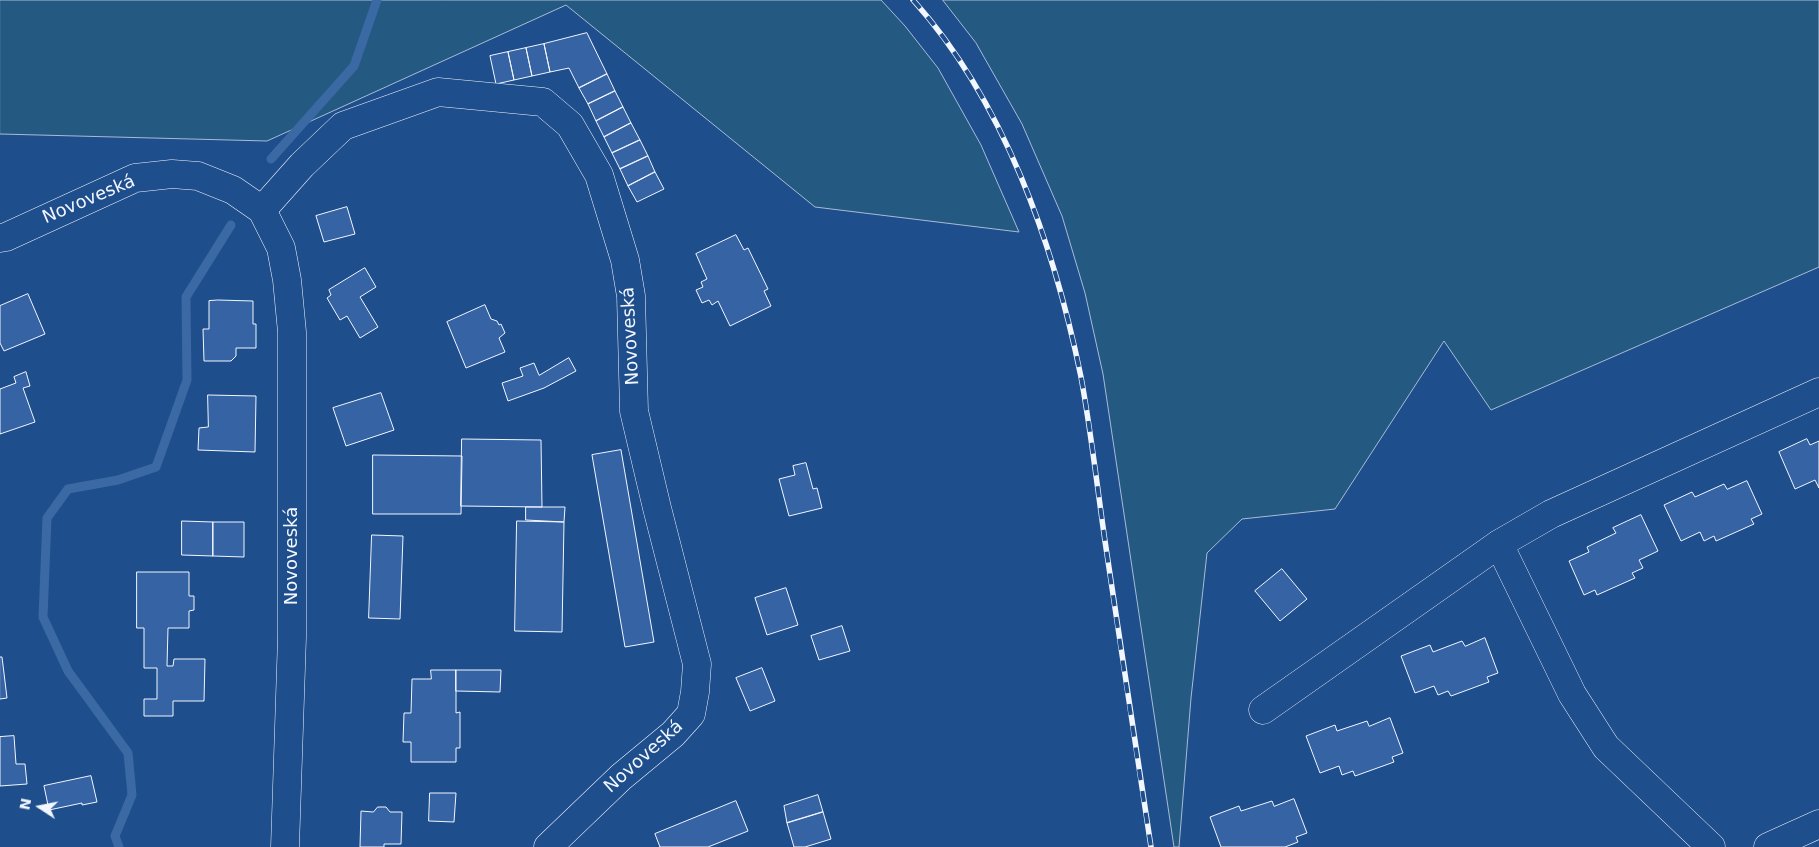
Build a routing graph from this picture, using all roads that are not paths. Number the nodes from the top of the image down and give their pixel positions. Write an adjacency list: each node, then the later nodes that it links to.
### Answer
1 (262, 210): 2 (street, Novoveská); 7 (street, Novoveská); 8 (street, Novoveská)
2 (0, 238)
3 (1819, 392): 4 (street)
4 (1499, 544): 5 (street); 9 (street)
5 (1263, 710)
6 (1819, 824): 10 (street)
7 (285, 847)
8 (548, 847)
9 (1712, 847)
10 (1768, 847)

